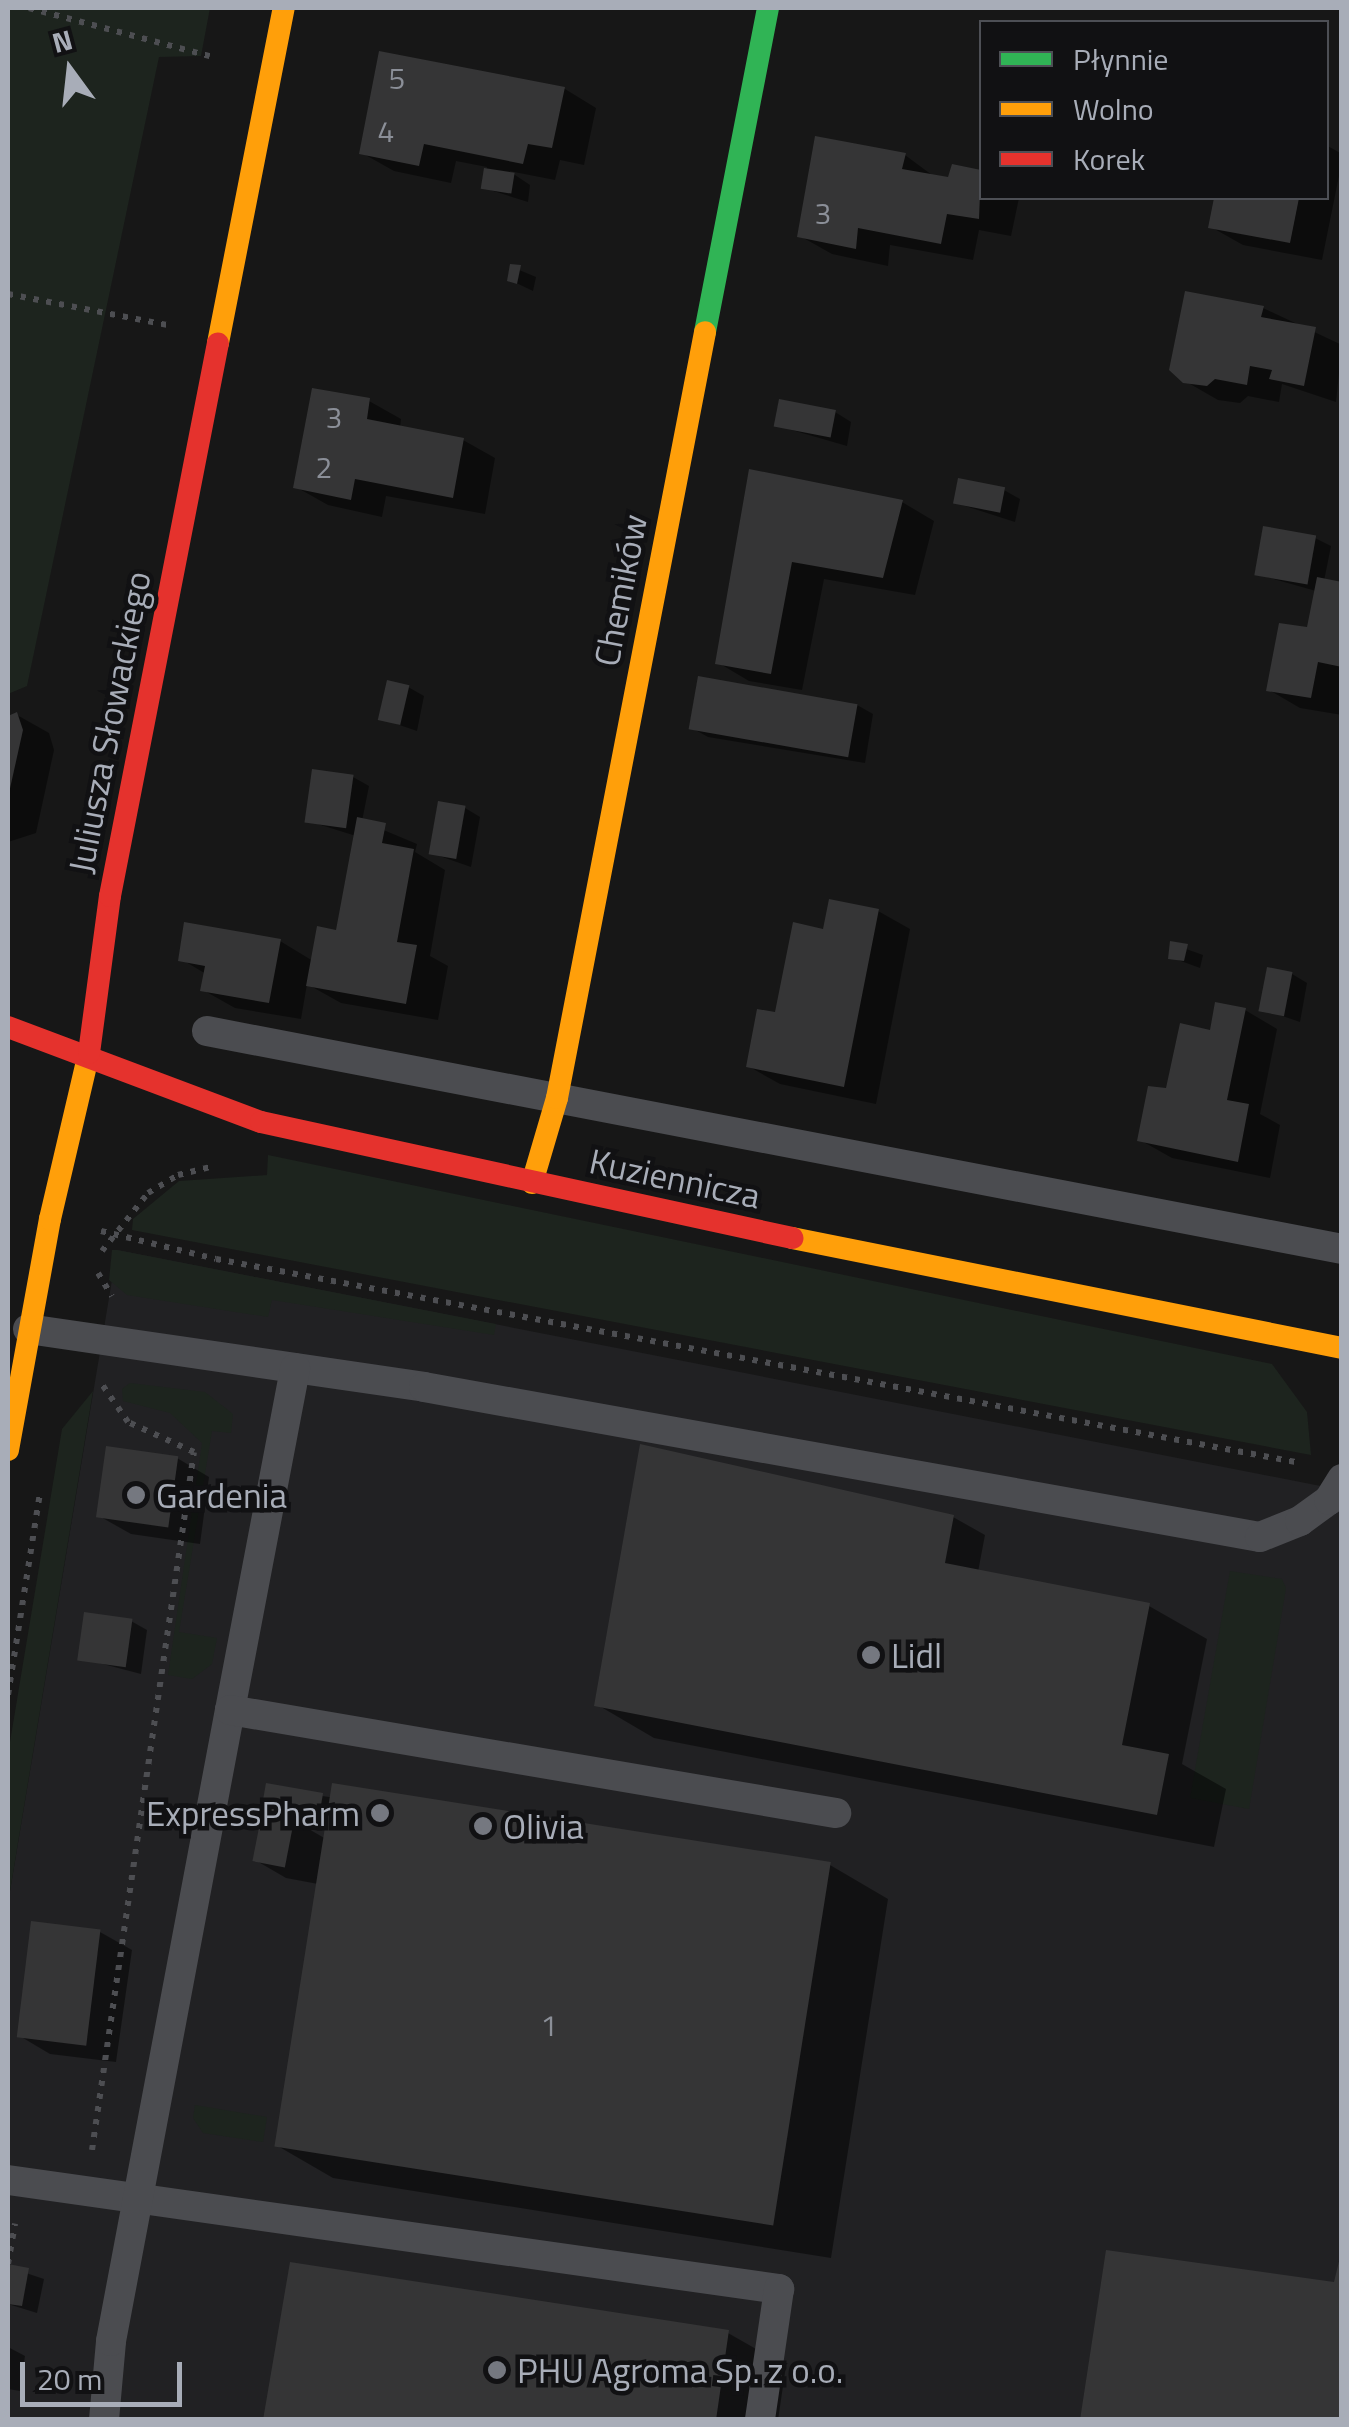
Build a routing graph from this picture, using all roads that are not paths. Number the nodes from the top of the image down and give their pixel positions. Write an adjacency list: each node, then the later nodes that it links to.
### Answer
1 (284, 8): 5 (street, Juliusza Słowackiego)
2 (768, 8): 6 (street, Chemików)
3 (8, 1027): 5 (street, Kuziennicza)
4 (207, 1031): 6 (lane)
5 (88, 1061): 7 (street, Kuziennicza); 9 (street, Juliusza Słowackiego)
6 (557, 1098): 7 (street, Chemików); 8 (lane)
7 (532, 1183): 10 (street, Kuziennicza)
8 (1342, 1248)
9 (28, 1328): 11 (lane); 12 (street, Juliusza Słowackiego)
10 (1342, 1348)
11 (296, 1368): 13 (lane); 14 (lane)
12 (8, 1450)
13 (1332, 1473)
14 (230, 1710): 15 (lane); 17 (lane)
15 (836, 1813)
16 (8, 2180): 17 (lane)
17 (140, 2197): 18 (lane); 19 (lane)
18 (104, 2420)
19 (760, 2420)

